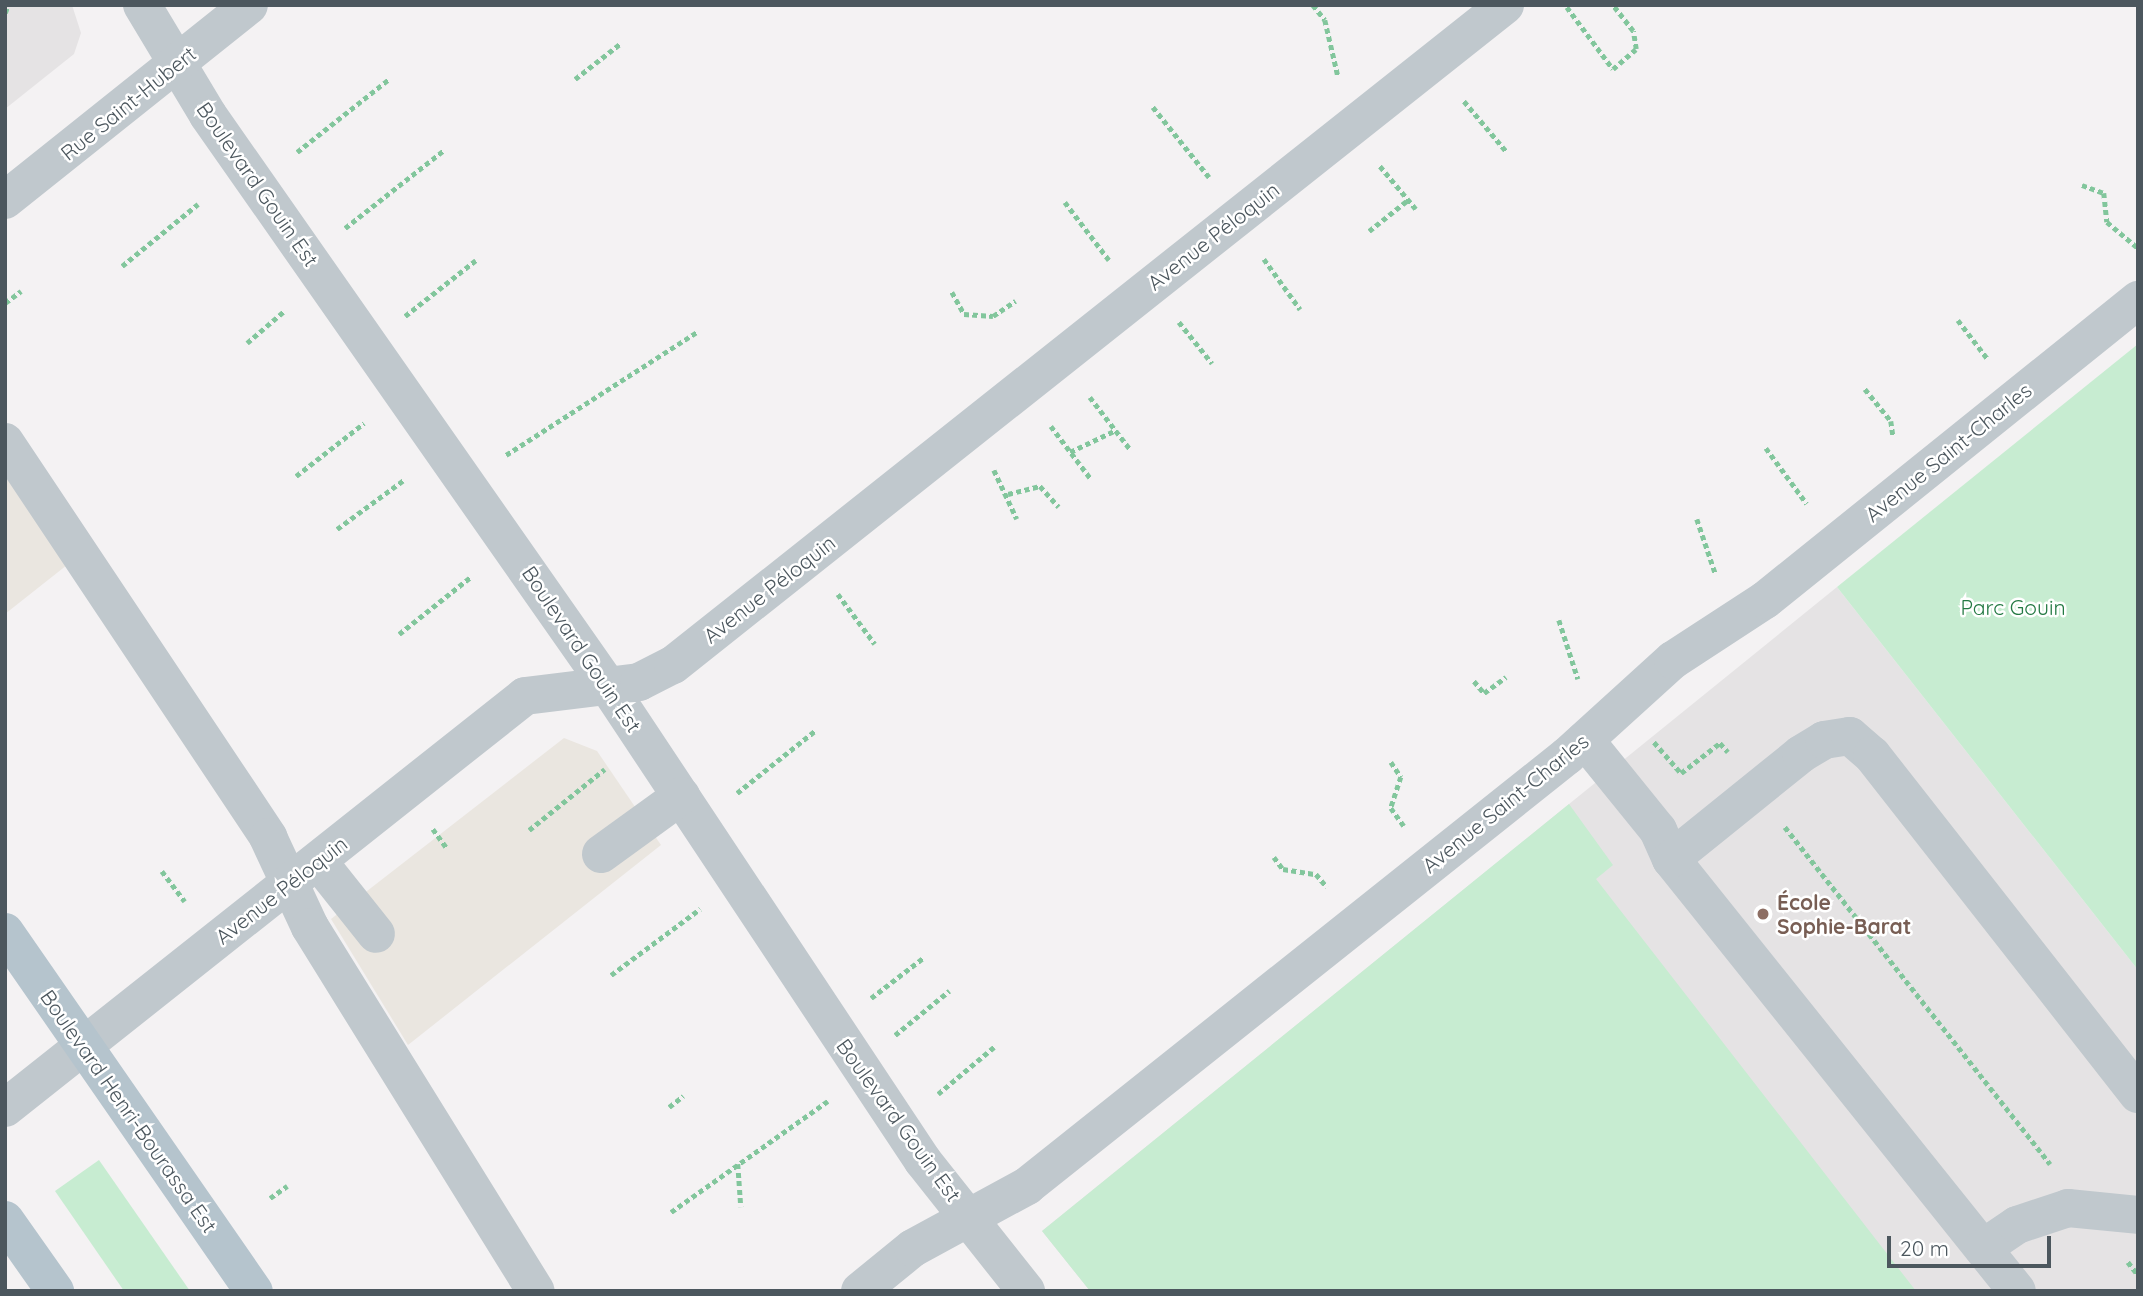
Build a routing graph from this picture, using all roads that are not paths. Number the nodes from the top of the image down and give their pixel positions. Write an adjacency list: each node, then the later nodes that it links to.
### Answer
1 (142, 5): 4 (street, Boulevard Gouin Est)
2 (249, 5): 4 (street, Rue Saint-Hubert)
3 (1505, 5): 8 (street, Avenue Péloquin)
4 (177, 64): 5 (street, Rue Saint-Hubert); 8 (street, Boulevard Gouin Est)
5 (5, 200)
6 (2138, 300): 9 (street, Avenue Saint-Charles)
7 (5, 442): 13 (street)
8 (607, 685): 10 (street, Boulevard Gouin Est); 13 (street, Avenue Péloquin)
9 (1585, 740): 12 (street); 20 (street, Avenue Saint-Charles)
10 (681, 796): 11 (street); 20 (street, Boulevard Gouin Est)
11 (601, 854)
12 (1671, 859): 17 (street); 22 (street)
13 (304, 872): 15 (street); 16 (street, Avenue Péloquin); 25 (street)
14 (5, 932): 16 (main road, Boulevard Henri-Bourassa Est)
15 (376, 934)
16 (83, 1045): 18 (street, Avenue Péloquin); 24 (main road, Boulevard Henri-Bourassa Est)
17 (2138, 1094)
18 (5, 1108)
19 (2138, 1215): 22 (street)
20 (969, 1217): 26 (street, Avenue Saint-Charles); 27 (street, Boulevard Gouin Est)
21 (5, 1220): 23 (main road)
22 (1983, 1248): 28 (street)
23 (55, 1291)
24 (254, 1291)
25 (536, 1291)
26 (860, 1291)
27 (1026, 1291)
28 (2017, 1291)

